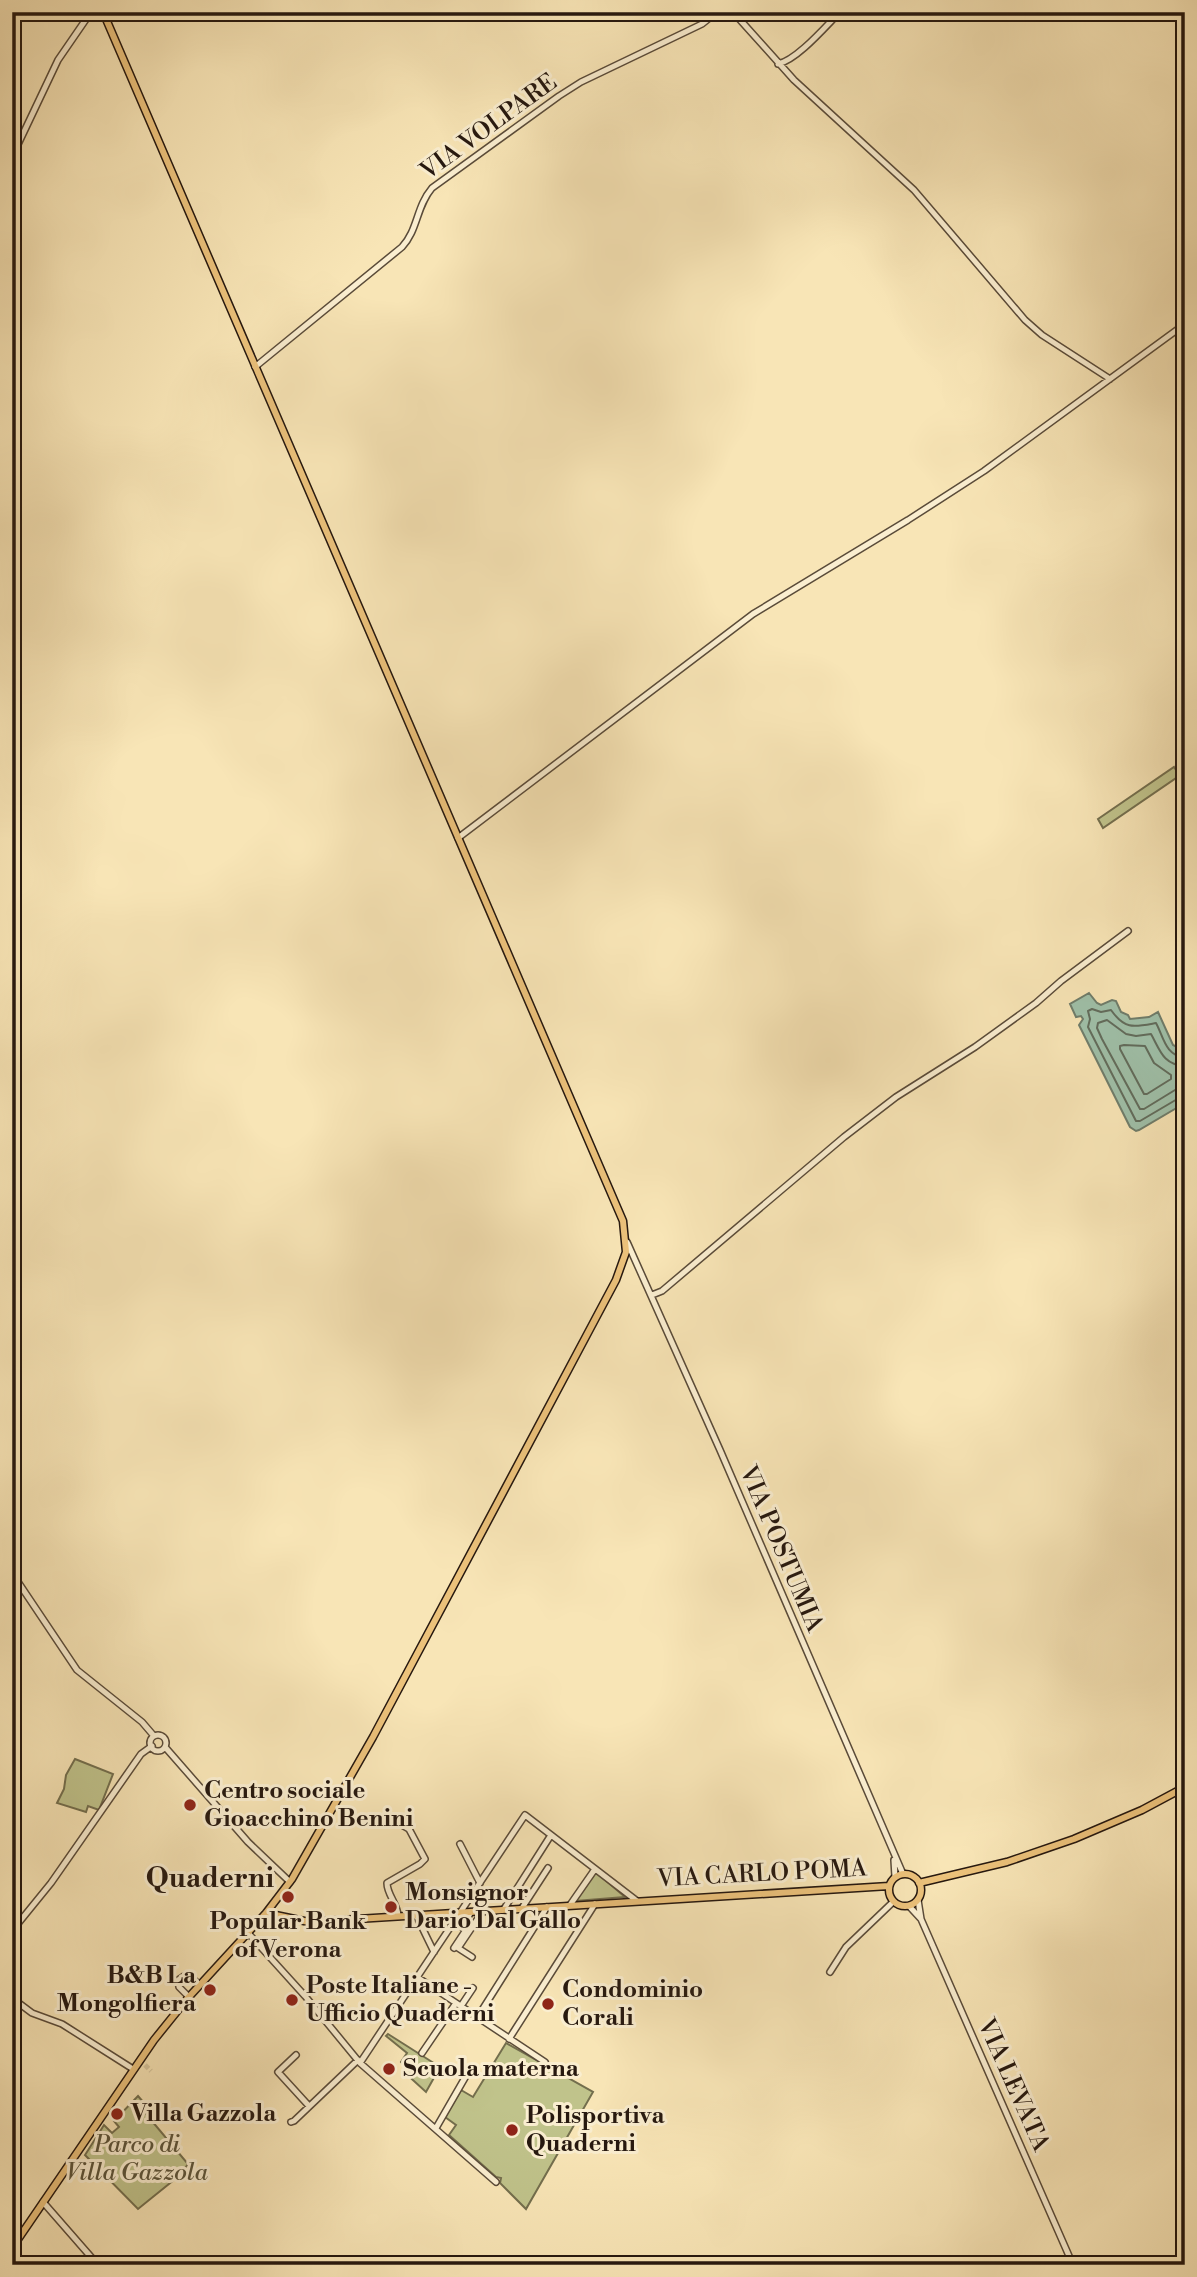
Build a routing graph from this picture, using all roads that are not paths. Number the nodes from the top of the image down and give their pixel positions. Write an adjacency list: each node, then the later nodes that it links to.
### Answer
1 (91, 12): 7 (street)
2 (103, 12): 9 (main road)
3 (717, 12): 9 (street, VIA VOLPARE)
4 (733, 12): 6 (street)
5 (840, 12): 6 (street)
6 (778, 64): 10 (street)
7 (12, 157)
8 (1185, 324): 10 (street)
9 (256, 367): 11 (main road)
10 (1110, 379): 11 (street)
11 (457, 838): 13 (main road)
12 (1128, 931): 14 (street)
13 (626, 1240): 14 (street, VIA POSTUMIA); 28 (main road)
14 (652, 1294): 23 (street, VIA POSTUMIA)
15 (12, 1573): 16 (street)
16 (154, 1736): 17 (street); 18 (street)
17 (152, 1746): 18 (street); 48 (street)
18 (165, 1747): 28 (street)
19 (1185, 1787): 30 (main road)
20 (402, 1825): 46 (street)
21 (551, 1835): 25 (street, VIA CARLO POMA); 29 (street, VIA CARLO POMA); 40 (street)
22 (460, 1844): 29 (street)
23 (894, 1856): 26 (street, VIA POSTUMIA); 27 (street)
24 (548, 1868): 39 (street)
25 (595, 1869): 33 (street, VIA CARLO POMA); 36 (street)
26 (903, 1874): 27 (main road); 30 (main road)
27 (895, 1877): 31 (main road)
28 (290, 1882): 43 (main road)
29 (480, 1883): 44 (street)
30 (919, 1883): 32 (main road)
31 (889, 1886): 33 (main road, VIA CARLO POMA); 34 (main road)
32 (918, 1900): 37 (main road); 47 (street, VIA LEVATA)
33 (637, 1901): 35 (main road, VIA CARLO POMA)
34 (892, 1902): 37 (main road); 53 (street)
35 (595, 1904): 36 (main road, VIA CARLO POMA); 61 (street)
36 (570, 1905): 38 (main road, VIA CARLO POMA)
37 (909, 1906): 47 (street, VIA LEVATA)
38 (547, 1907): 39 (main road, VIA CARLO POMA); 60 (street)
39 (522, 1908): 40 (main road, VIA CARLO POMA)
40 (504, 1909): 41 (main road, VIA CARLO POMA)
41 (483, 1911): 42 (main road, VIA CARLO POMA); 52 (street)
42 (471, 1912): 44 (main road, VIA CARLO POMA); 50 (street)
43 (266, 1913): 46 (main road, VIA CARLO POMA); 49 (main road)
44 (461, 1913): 45 (main road, VIA CARLO POMA); 51 (street)
45 (416, 1915): 46 (main road, VIA CARLO POMA); 51 (street)
46 (398, 1916)
47 (921, 1919): 77 (street, VIA LEVATA)
48 (12, 1931)
49 (248, 1933): 55 (main road); 65 (street)
50 (454, 1948)
51 (434, 1952): 54 (street)
52 (472, 1957)
53 (830, 1972)
54 (417, 1977): 59 (street); 65 (street)
55 (200, 1985): 57 (main road); 57 (street)
56 (473, 1988): 59 (street)
57 (189, 1997): 64 (main road)
58 (13, 2001): 68 (street)
59 (458, 2005): 60 (street); 62 (street)
60 (477, 2018): 61 (street)
61 (509, 2039): 66 (street)
62 (422, 2053)
63 (296, 2055): 70 (street)
64 (140, 2059): 67 (street); 68 (main road)
65 (359, 2062): 70 (street); 72 (street)
66 (545, 2062)
67 (145, 2065)
68 (133, 2069): 74 (main road)
69 (476, 2072): 72 (street)
70 (309, 2106): 71 (street)
71 (291, 2122)
72 (436, 2128): 73 (street)
73 (496, 2182)
74 (43, 2202): 75 (main road); 76 (street)
75 (12, 2248)
76 (98, 2265)
77 (1073, 2265)

